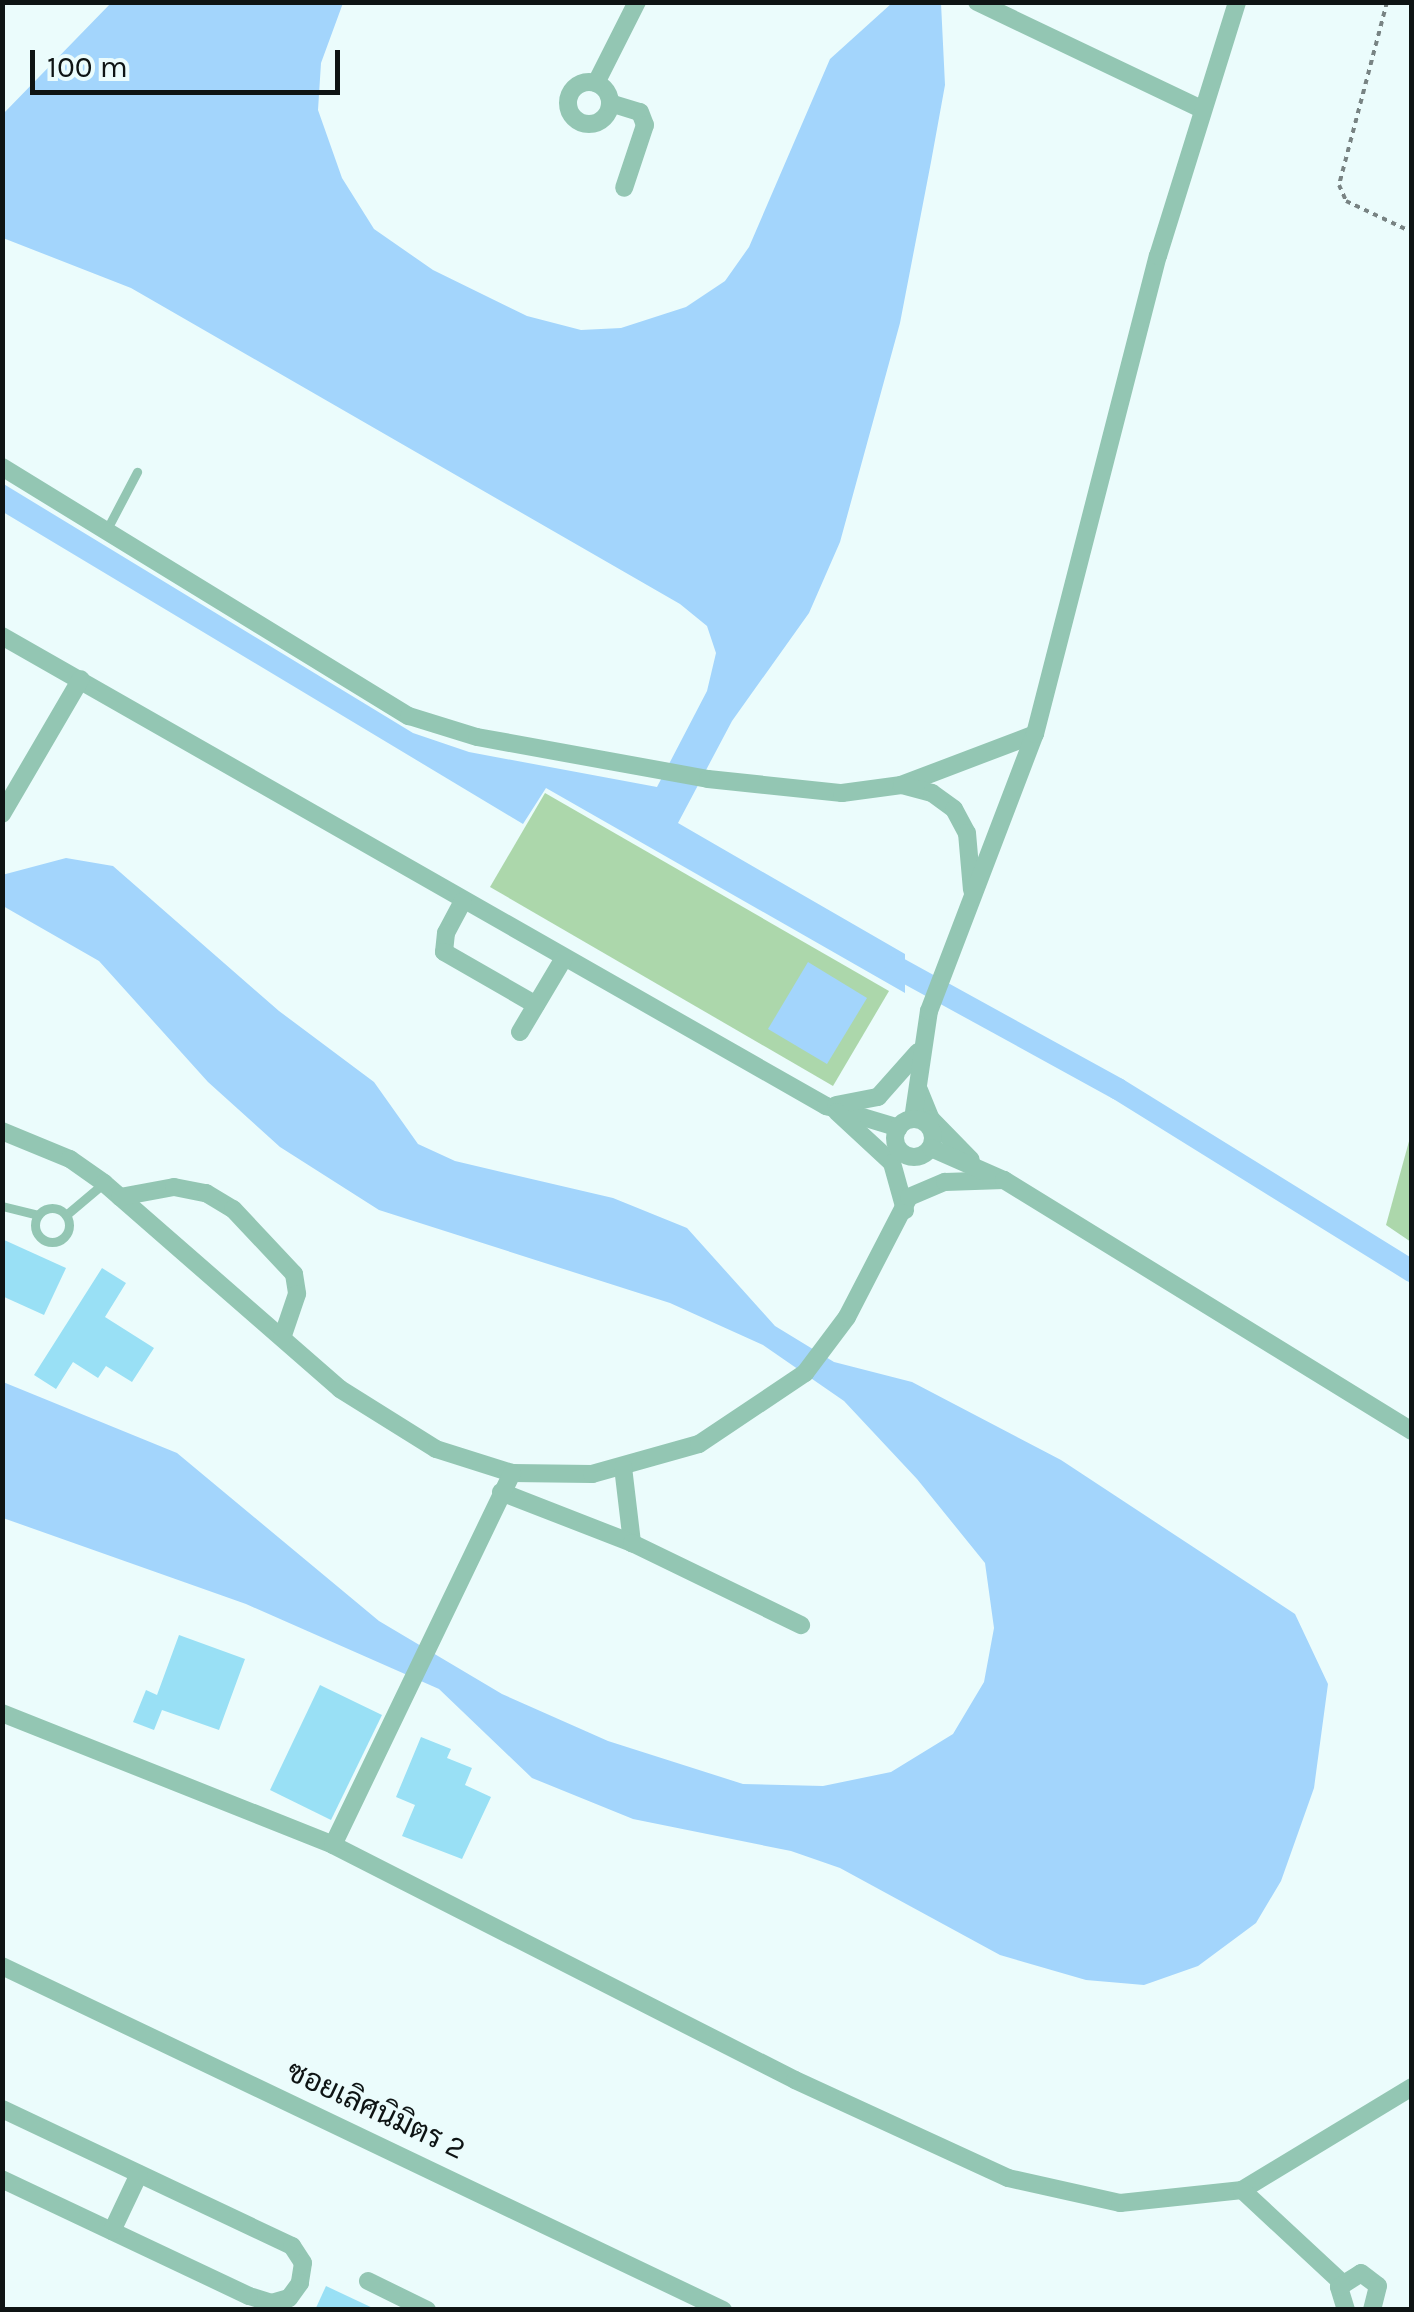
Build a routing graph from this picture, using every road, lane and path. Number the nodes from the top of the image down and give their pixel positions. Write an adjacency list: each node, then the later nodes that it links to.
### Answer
1 (637, 2): 5 (street)
2 (977, 2): 7 (street)
3 (1237, 2): 7 (street)
4 (1387, 2): 9 (path)
5 (596, 83): 6 (street); 6 (street)
6 (610, 103): 8 (street)
7 (1199, 108): 15 (street)
8 (624, 188)
9 (1412, 232)
10 (2, 467): 12 (street)
11 (137, 472): 12 (lane)
12 (106, 532): 16 (street)
13 (2, 636): 14 (street)
14 (81, 679): 17 (street); 19 (street)
15 (1035, 734): 16 (street); 18 (street)
16 (901, 785): 18 (street)
17 (2, 814)
18 (972, 896): 23 (street)
19 (463, 902): 20 (street); 21 (street)
20 (564, 958): 21 (street); 24 (street)
21 (536, 1005): 22 (street)
22 (520, 1032)
23 (918, 1059): 24 (street); 25 (street); 28 (street)
24 (829, 1107): 25 (street); 32 (street)
25 (906, 1123): 27 (street); 27 (street)
26 (2, 1131): 30 (street)
27 (925, 1152): 28 (street); 32 (street)
28 (980, 1169): 29 (street)
29 (1004, 1180): 32 (street); 37 (street)
30 (104, 1183): 31 (street); 35 (lane)
31 (120, 1197): 36 (street); 36 (street)
32 (907, 1204): 38 (street)
33 (2, 1206): 34 (lane)
34 (38, 1215): 35 (lane); 35 (lane)
35 (66, 1215)
36 (282, 1338): 39 (street)
37 (1412, 1431)
38 (623, 1468): 39 (street); 41 (street)
39 (512, 1473): 40 (street)
40 (501, 1492): 41 (street); 44 (street)
41 (632, 1543): 42 (street)
42 (801, 1625)
43 (2, 1712): 44 (street)
44 (333, 1846): 50 (street)
45 (2, 1966): 55 (street, ซอยเลิศนิมิตร 2)
46 (1410, 2093): 50 (street)
47 (2, 2109): 48 (street)
48 (139, 2174): 51 (street); 51 (street)
49 (2, 2179): 51 (street)
50 (1242, 2190): 53 (street)
51 (112, 2232)
52 (368, 2281): 54 (street)
53 (1341, 2282): 56 (street); 57 (street)
54 (427, 2310)
55 (723, 2310)
56 (1346, 2310)
57 (1372, 2310)

